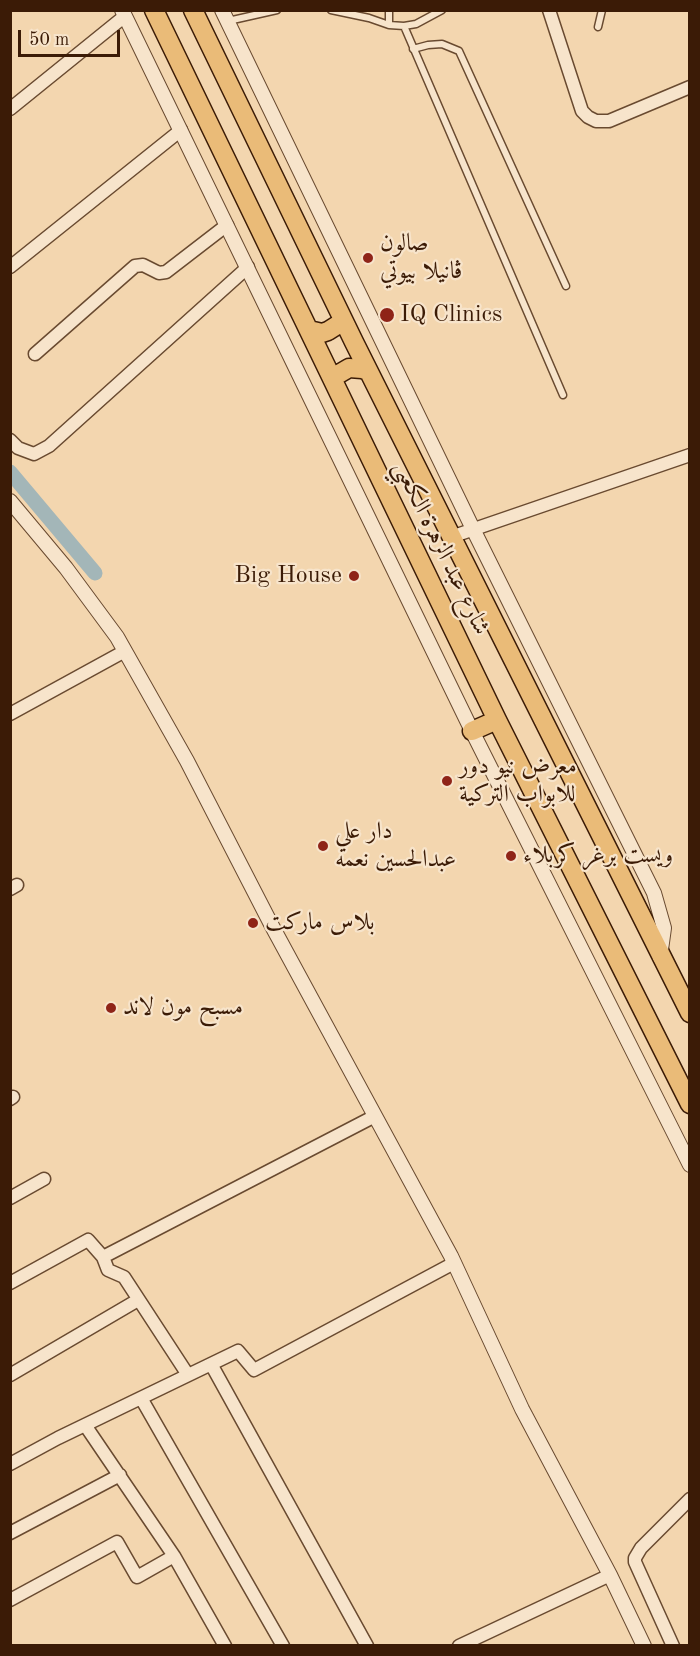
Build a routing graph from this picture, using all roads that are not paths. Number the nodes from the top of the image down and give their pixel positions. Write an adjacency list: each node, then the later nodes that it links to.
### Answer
1 (154, 10): 23 (main road, شارع عبد الزهرة الكعبي)
2 (193, 10): 22 (main road, شارع عبد الزهرة الكعبي)
3 (277, 10): 10 (lane)
4 (331, 10): 11 (lane)
5 (388, 10): 11 (lane)
6 (442, 10): 12 (lane)
7 (549, 10): 15 (street)
8 (602, 10): 13 (lane)
9 (124, 13): 16 (street); 17 (street)
10 (224, 16): 31 (street)
11 (389, 24): 12 (lane)
12 (404, 26): 14 (lane)
13 (598, 27)
14 (414, 49): 21 (lane); 27 (lane)
15 (690, 87)
16 (10, 110)
17 (181, 129): 18 (street); 19 (street)
18 (227, 225): 20 (street); 24 (street)
19 (10, 267)
20 (248, 267): 28 (street); 36 (street)
21 (566, 286)
22 (342, 319): 23 (main road); 25 (main road, شارع عبد الزهرة الكعبي)
23 (309, 330): 26 (main road, شارع عبد الزهرة الكعبي)
24 (35, 354)
25 (368, 371): 26 (main road); 32 (main road, شارع عبد الزهرة الكعبي)
26 (333, 380): 35 (main road, شارع عبد الزهرة الكعبي)
27 (563, 395)
28 (10, 440)
29 (690, 454): 31 (street)
30 (10, 501): 33 (street)
31 (473, 529): 32 (street); 37 (street)
32 (451, 537): 37 (main road, شارع عبد الزهرة الكعبي)
33 (125, 651): 34 (street); 40 (street)
34 (10, 714)
35 (497, 720): 36 (main road); 39 (main road, شارع عبد الزهرة الكعبي)
36 (472, 731): 41 (street)
37 (660, 957): 38 (main road, شارع عبد الزهرة الكعبي)
38 (690, 1013)
39 (690, 1104)
40 (375, 1116): 44 (street); 45 (street)
41 (690, 1165)
42 (44, 1179): 43 (street)
43 (10, 1198)
44 (103, 1257): 46 (street); 47 (street)
45 (454, 1263): 48 (street); 58 (street)
46 (10, 1283)
47 (138, 1300): 49 (street); 50 (street)
48 (211, 1364): 50 (street); 62 (street)
49 (10, 1375)
50 (188, 1375): 51 (street)
51 (141, 1398): 52 (street); 61 (street)
52 (85, 1425): 53 (street); 54 (street)
53 (10, 1464)
54 (120, 1475): 56 (street); 57 (street)
55 (690, 1499): 65 (street)
56 (10, 1533)
57 (174, 1556): 59 (street); 60 (street)
58 (610, 1575): 63 (street); 64 (street)
59 (10, 1600)
60 (225, 1646)
61 (282, 1646)
62 (367, 1646)
63 (459, 1646)
64 (644, 1646)
65 (674, 1646)

